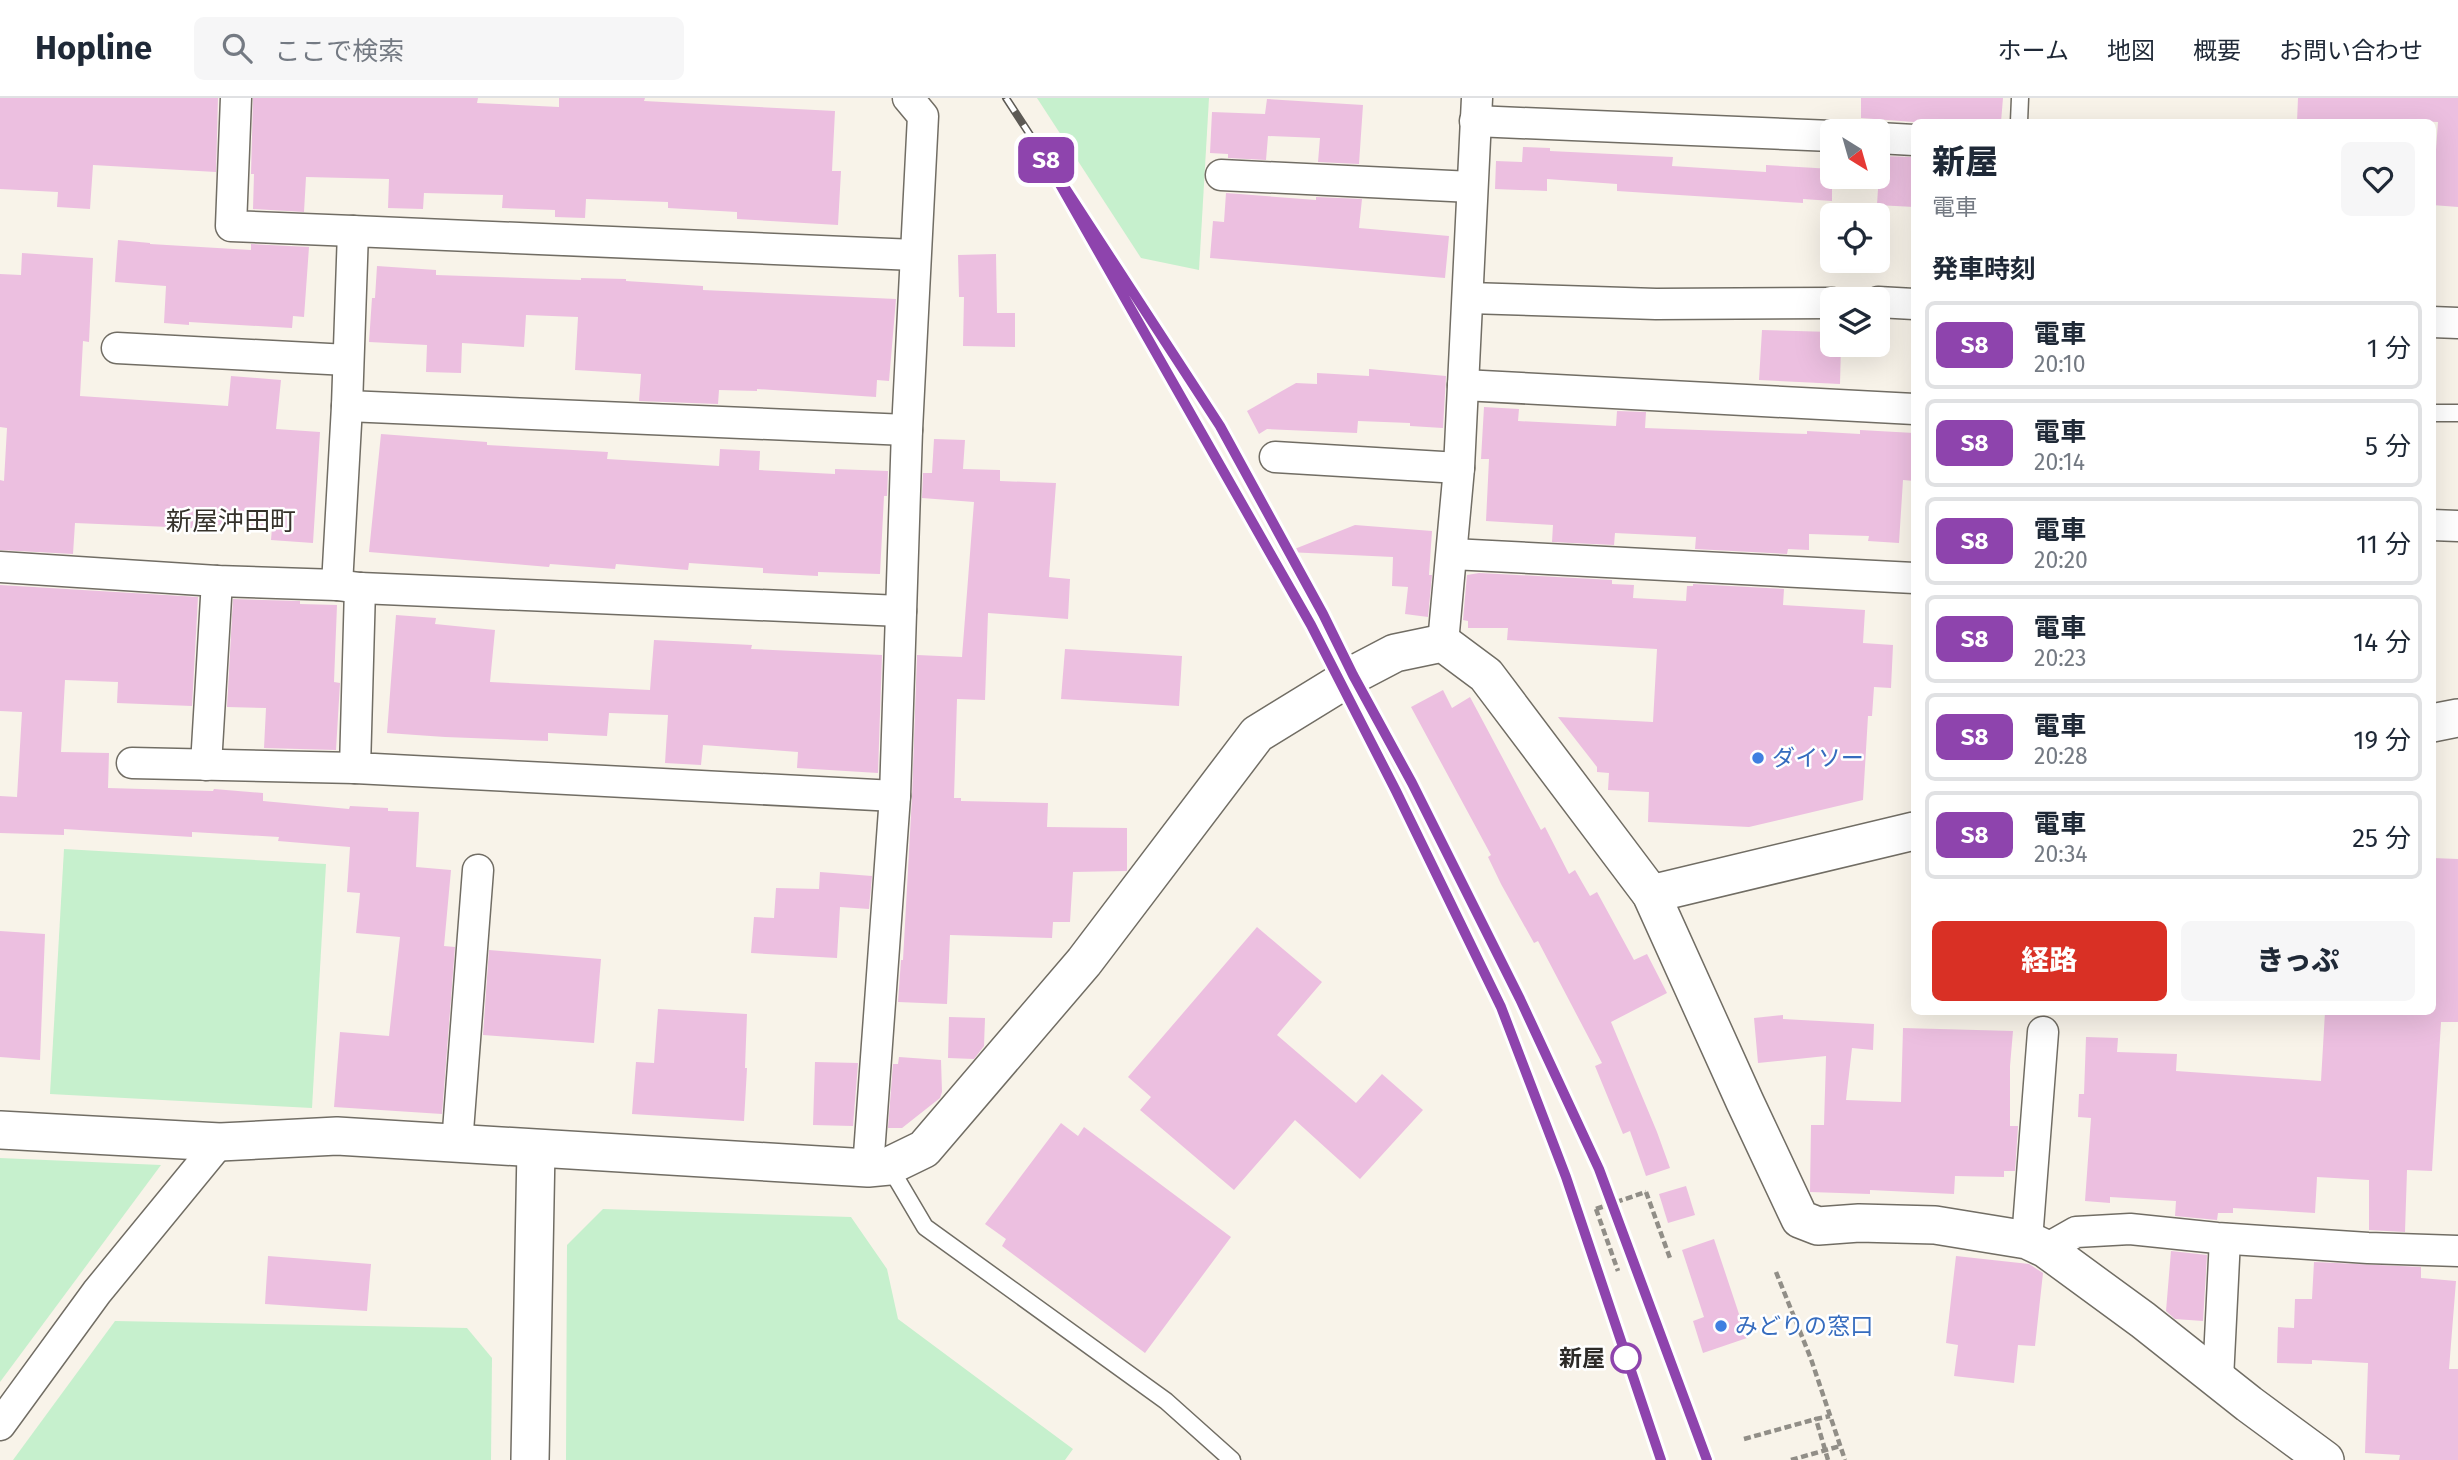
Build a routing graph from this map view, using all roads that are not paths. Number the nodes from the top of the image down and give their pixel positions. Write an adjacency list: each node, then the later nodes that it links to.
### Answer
1 (236, 98): 11 (street)
2 (908, 98): 12 (street)
3 (2021, 98): 5 (lane)
4 (1476, 110): 6 (street); 10 (street)
5 (2019, 119)
6 (1820, 135)
7 (1890, 139): 8 (street)
8 (1911, 140)
9 (1221, 175): 10 (street)
10 (1472, 187): 13 (street)
11 (353, 231): 12 (street); 20 (street)
12 (915, 255): 26 (street)
13 (1469, 298): 14 (street); 21 (street)
14 (1820, 303)
15 (1890, 303): 16 (street)
16 (1911, 304)
17 (2436, 322): 18 (street)
18 (2458, 323)
19 (117, 348): 20 (street)
20 (348, 360): 22 (street)
21 (1463, 385): 23 (street); 28 (street)
22 (347, 405): 26 (street); 35 (street)
23 (1911, 409)
24 (2436, 413): 25 (lane)
25 (2458, 413)
26 (907, 430): 36 (street)
27 (1275, 457): 28 (street)
28 (1459, 468): 31 (street)
29 (2436, 525): 30 (street)
30 (2458, 526)
31 (1452, 554): 33 (street); 37 (street)
32 (0, 567): 34 (street)
33 (1911, 578)
34 (217, 581): 35 (street); 41 (street)
35 (348, 587): 36 (street); 42 (street)
36 (901, 611): 43 (street)
37 (1443, 643): 46 (street); 52 (street)
38 (2458, 718): 39 (street)
39 (2436, 722)
40 (132, 763): 41 (street)
41 (206, 765): 42 (street)
42 (355, 768): 43 (street)
43 (895, 796): 52 (street)
44 (1911, 832): 46 (street)
45 (478, 870): 50 (street)
46 (1651, 894): 54 (street)
47 (2043, 1032): 54 (street)
48 (0, 1130): 49 (street)
49 (220, 1142): 50 (street); 57 (street)
50 (457, 1144): 51 (street)
51 (536, 1149): 52 (street); 58 (street)
52 (878, 1167): 59 (lane)
53 (2225, 1239): 54 (street); 55 (street); 56 (street)
54 (2036, 1245): 56 (street)
55 (2458, 1251)
56 (2218, 1380): 60 (street)
57 (0, 1425)
58 (530, 1460)
59 (1232, 1460)
60 (2325, 1460)

